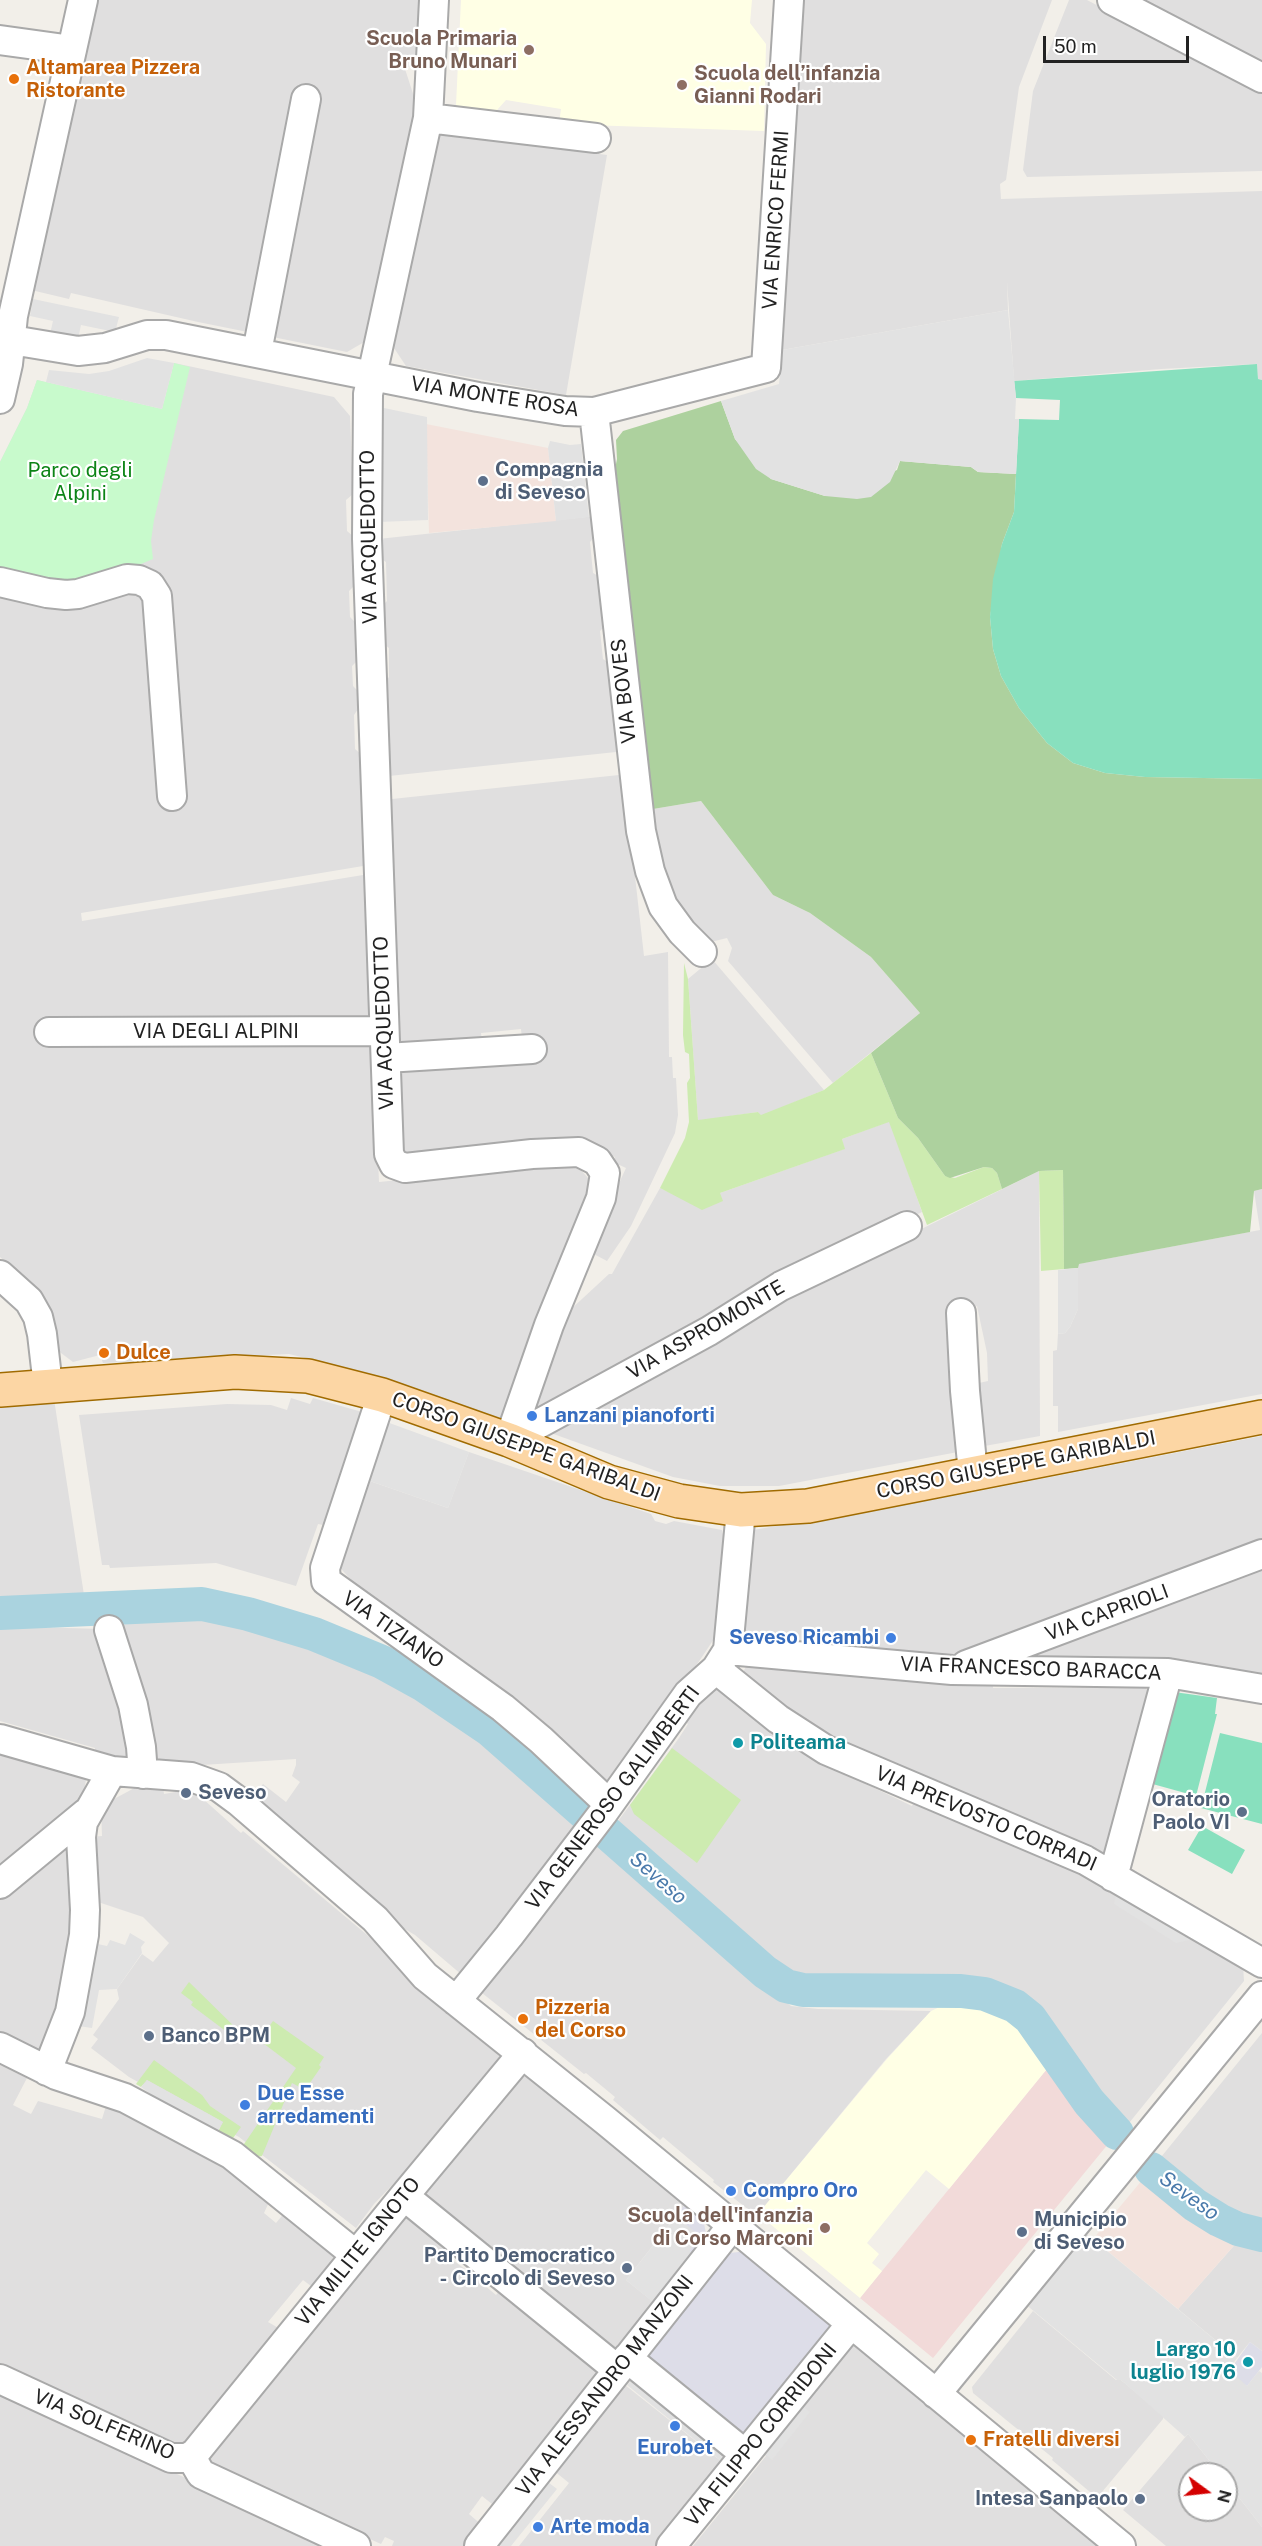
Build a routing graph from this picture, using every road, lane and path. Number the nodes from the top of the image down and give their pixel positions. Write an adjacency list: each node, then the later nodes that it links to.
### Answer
1 (83, 0): 6 (street)
2 (434, 0): 9 (street, VIA ACQUEDOTTO)
3 (789, 0): 13 (street, VIA ENRICO FERMI)
4 (1112, 0): 7 (street)
5 (0, 40): 6 (street)
6 (72, 50): 11 (street)
7 (1262, 78)
8 (306, 99): 12 (street)
9 (428, 118): 10 (street); 14 (street, VIA ACQUEDOTTO)
10 (596, 138)
11 (5, 338): 12 (street, VIA MONTE ROSA); 15 (street)
12 (257, 352): 14 (street, VIA MONTE ROSA)
13 (766, 368): 16 (street, VIA MONTE ROSA)
14 (371, 375): 16 (street, VIA MONTE ROSA); 21 (street, VIA ACQUEDOTTO)
15 (0, 399)
16 (594, 412): 19 (street, VIA BOVES)
17 (0, 582): 18 (street)
18 (172, 795)
19 (702, 952)
20 (49, 1032): 21 (street, VIA DEGLI ALPINI)
21 (385, 1045): 22 (street, VIA DEGLI ALPINI); 30 (street, VIA ACQUEDOTTO)
22 (532, 1049)
23 (907, 1226): 30 (street, VIA ASPROMONTE)
24 (0, 1275): 26 (street)
25 (961, 1313): 31 (street)
26 (48, 1386): 27 (main road, CORSO GIUSEPPE GARIBALDI); 28 (main road, CORSO GIUSEPPE GARIBALDI)
27 (0, 1390)
28 (382, 1395): 30 (main road, CORSO GIUSEPPE GARIBALDI); 42 (street, VIA TIZIANO)
29 (1262, 1417): 31 (main road, CORSO GIUSEPPE GARIBALDI)
30 (509, 1440): 32 (main road, CORSO GIUSEPPE GARIBALDI)
31 (974, 1473): 32 (main road, CORSO GIUSEPPE GARIBALDI)
32 (741, 1510): 35 (street)
33 (1262, 1554): 36 (street, VIA CAPRIOLI)
34 (109, 1630): 41 (street)
35 (722, 1660): 36 (street, VIA FRANCESCO BARACCA); 42 (street, VIA GENEROSO GALIMBERTI); 44 (street, VIA PREVOSTO CORRADI)
36 (952, 1670): 37 (street, VIA FRANCESCO BARACCA)
37 (1168, 1673): 38 (street, VIA FRANCESCO BARACCA); 44 (street)
38 (1262, 1689)
39 (0, 1739): 40 (street)
40 (100, 1768): 41 (street); 43 (street)
41 (143, 1774): 48 (street)
42 (606, 1809): 48 (street, VIA GENEROSO GALIMBERTI)
43 (86, 1813): 45 (street); 51 (street)
44 (1113, 1877): 46 (street, VIA PREVOSTO CORRADI)
45 (0, 1884)
46 (1262, 1963)
47 (1262, 1996): 58 (street)
48 (456, 2001): 50 (street)
49 (0, 2047): 51 (street)
50 (523, 2053): 52 (street, VIA MILITE IGNOTO); 53 (street)
51 (47, 2071): 54 (street)
52 (404, 2196): 54 (street, VIA MILITE IGNOTO); 56 (street)
53 (732, 2226): 55 (street); 56 (street, VIA ALESSANDRO MANZONI)
54 (357, 2255): 59 (street, VIA MILITE IGNOTO)
55 (851, 2324): 58 (street); 60 (street, VIA FILIPPO CORRIDONI)
56 (623, 2364): 60 (street); 62 (street, VIA ALESSANDRO MANZONI)
57 (0, 2379): 59 (street, VIA SOLFERINO)
58 (936, 2394): 64 (street)
59 (195, 2453): 61 (street, VIA SOLFERINO)
60 (745, 2454): 63 (street, VIA FILIPPO CORRIDONI)
61 (356, 2546)
62 (479, 2546)
63 (671, 2546)
64 (1120, 2546)

